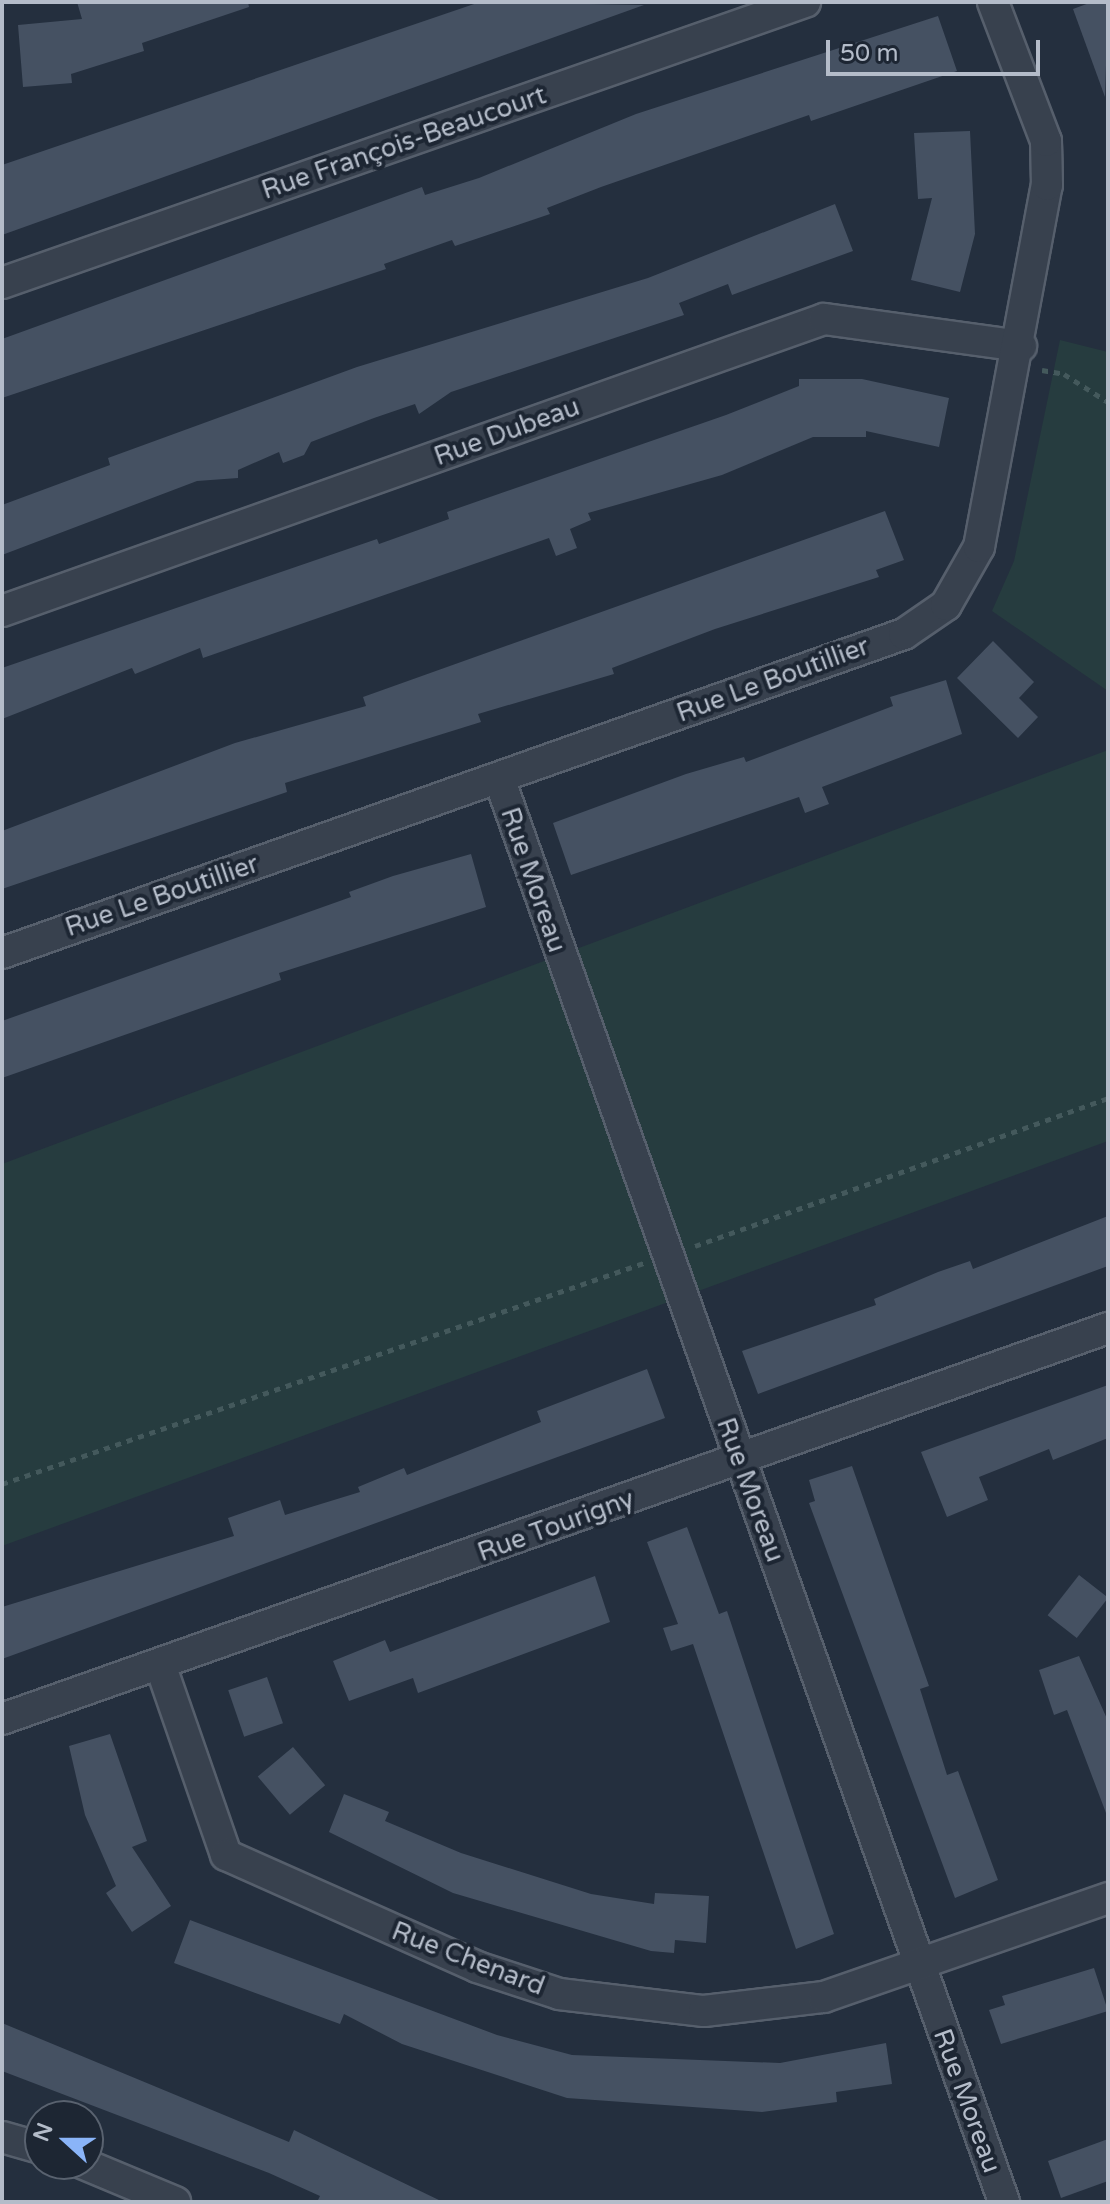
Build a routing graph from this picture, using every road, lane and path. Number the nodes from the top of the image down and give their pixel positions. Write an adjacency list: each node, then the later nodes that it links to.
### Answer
1 (805, 2): 3 (street, Rue François-Beaucourt)
2 (993, 2): 4 (street, Rue Le Boutillier)
3 (2, 283)
4 (1021, 346): 7 (street, Rue Dubeau); 8 (street, Rue Le Boutillier)
5 (1042, 370): 6 (path)
6 (1108, 402)
7 (2, 611)
8 (499, 778): 9 (street, Rue Le Boutillier); 14 (street, Rue Moreau)
9 (2, 953)
10 (1108, 1098): 11 (path)
11 (684, 1250)
12 (646, 1263): 15 (path)
13 (1108, 1328): 14 (street, Rue Tourigny)
14 (740, 1460): 16 (street, Rue Tourigny); 19 (street, Rue Moreau)
15 (2, 1484)
16 (161, 1667): 17 (street, Rue Tourigny); 19 (street, Rue Chenard)
17 (2, 1719)
18 (1108, 1898): 19 (street, Rue Chenard)
19 (919, 1968): 24 (street, Rue Moreau)
20 (2, 2137): 21 (street)
21 (24, 2143)
22 (104, 2172): 23 (street)
23 (175, 2202)
24 (1004, 2202)

